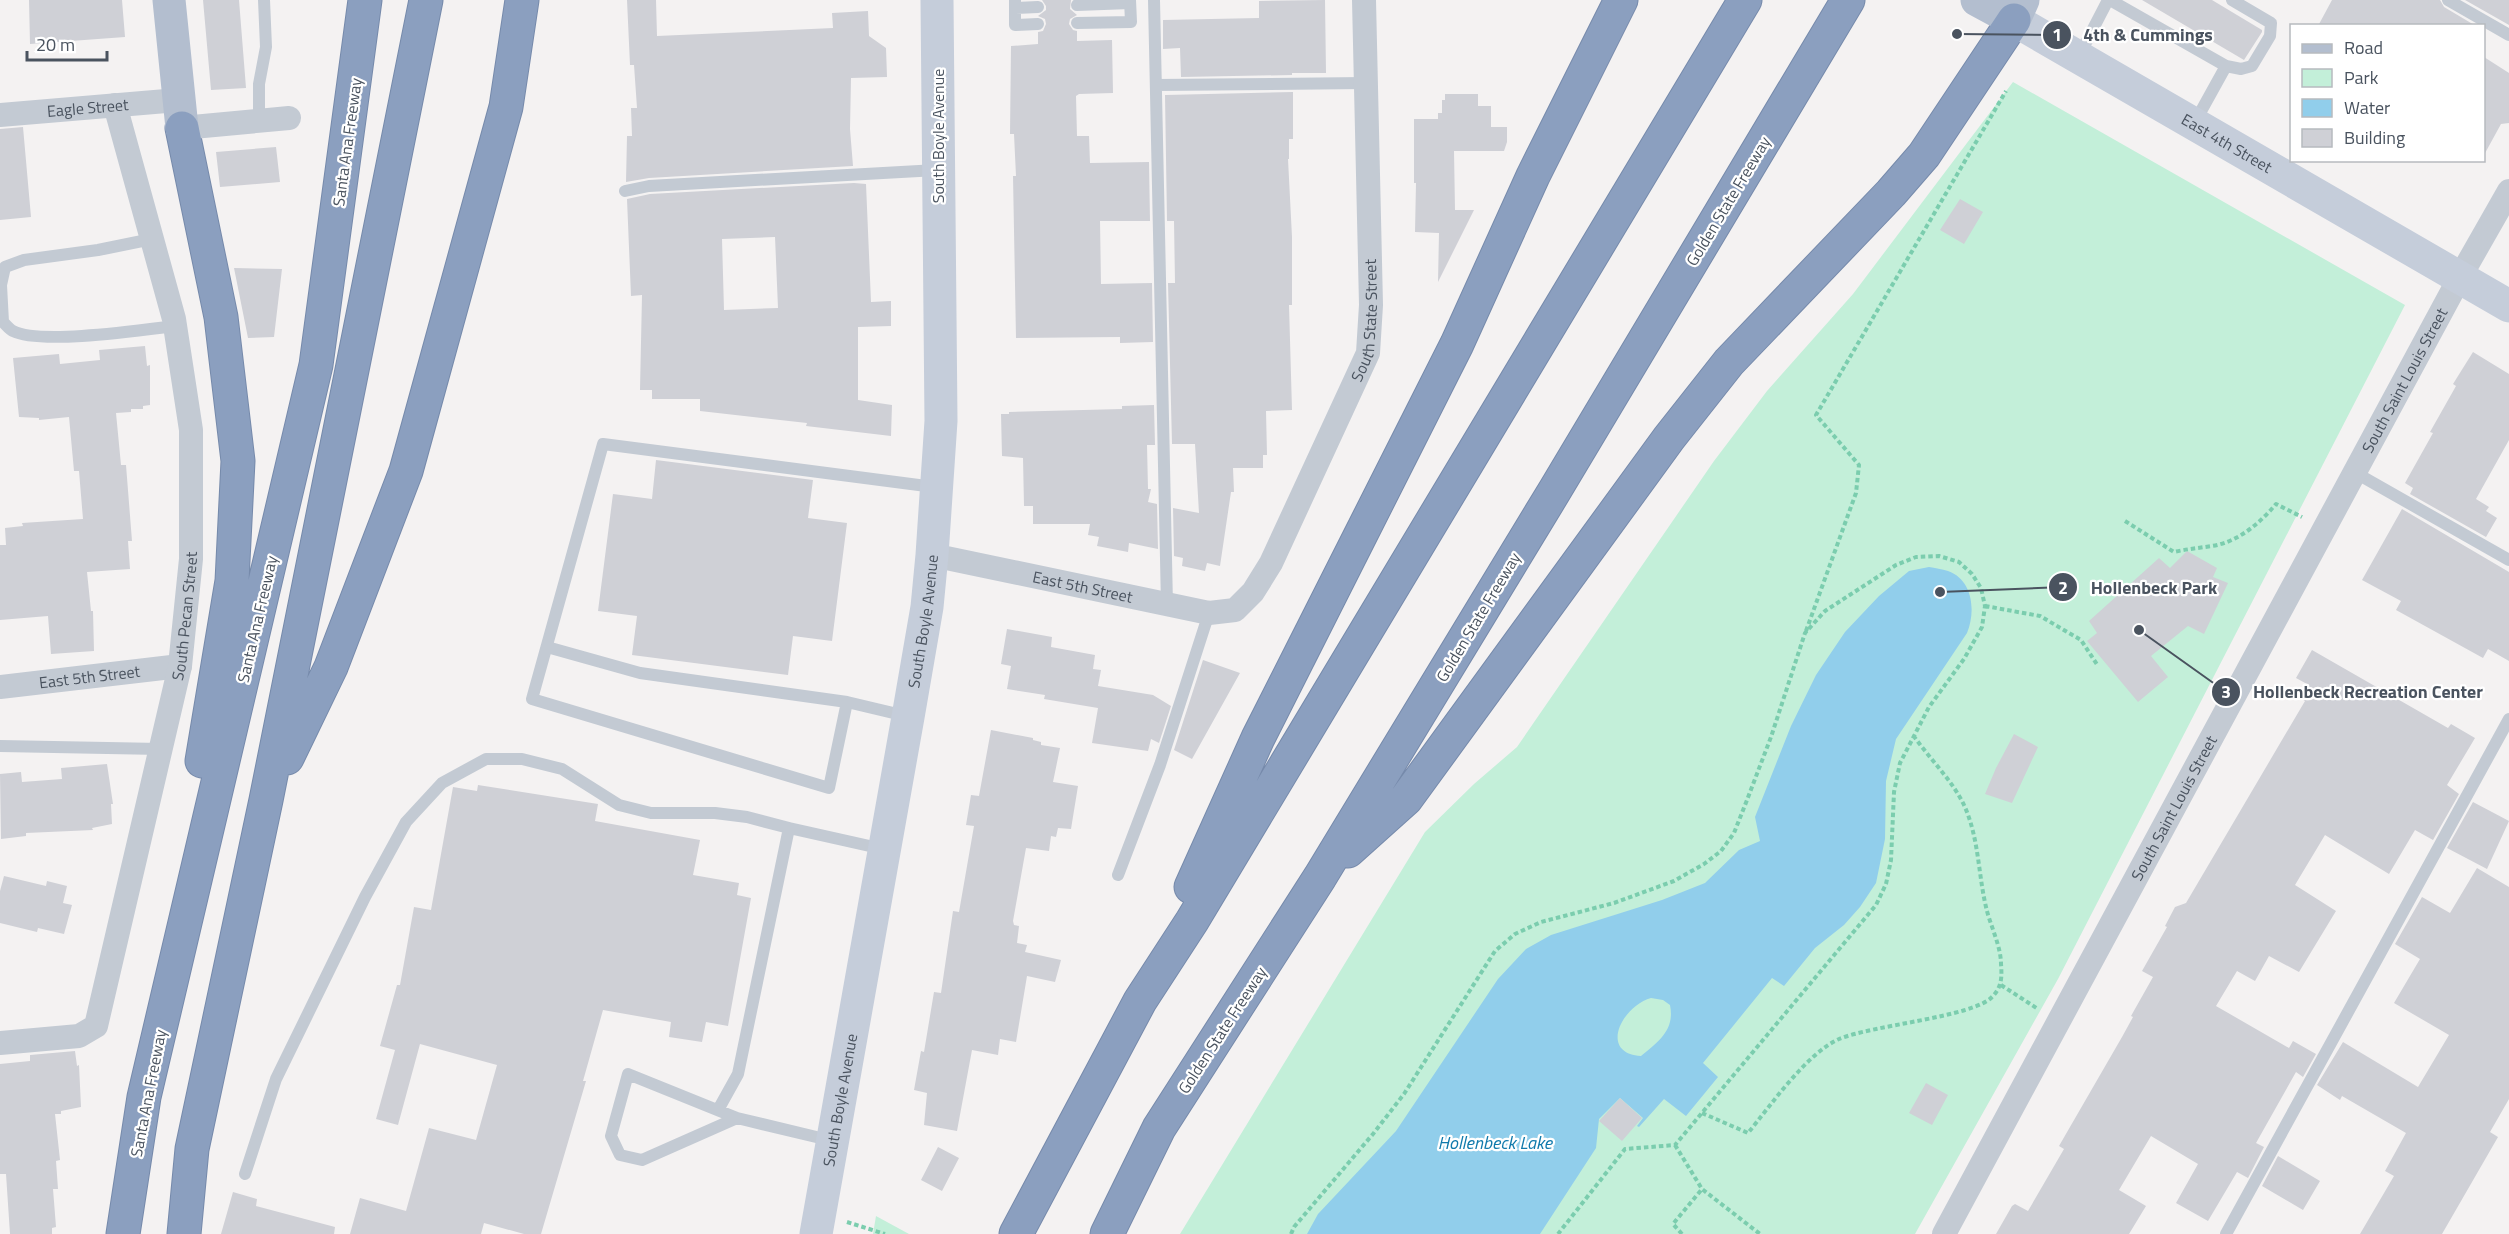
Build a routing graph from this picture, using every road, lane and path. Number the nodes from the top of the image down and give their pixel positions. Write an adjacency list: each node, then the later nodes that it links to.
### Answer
1 (169, 0): 30 (main road)
2 (264, 0): 33 (lane)
3 (365, 0): 72 (highway, Santa Ana Freeway)
4 (426, 0): 63 (highway)
5 (522, 0): 63 (highway)
6 (937, 0): 35 (main road, South Boyle Avenue)
7 (1154, 0): 27 (lane)
8 (1364, 0): 26 (street, South State Street)
9 (1621, 0): 69 (highway)
10 (1745, 0): 69 (highway)
11 (1848, 0): 67 (highway, Golden State Freeway)
12 (1977, 0): 20 (main road, East 4th Street)
13 (2109, 0): 24 (lane); 25 (lane)
14 (2232, 0): 25 (lane)
15 (2448, 0): 23 (lane)
16 (1130, 2): 18 (lane); 21 (lane)
17 (1015, 4): 19 (lane); 22 (lane)
18 (1077, 5)
19 (1038, 7)
20 (2019, 10): 24 (main road, East 4th Street); 67 (highway)
21 (1077, 23)
22 (1038, 24)
23 (2509, 35)
24 (2079, 56): 34 (main road, East 4th Street)
25 (2226, 66): 34 (lane)
26 (1366, 83): 27 (lane); 50 (street, South State Street)
27 (1156, 85): 48 (lane)
28 (2009, 85): 52 (path)
29 (115, 105): 30 (street, Eagle Street); 31 (street, Eagle Street); 38 (street, South Pecan Street)
30 (180, 114): 33 (street, Eagle Street); 72 (highway)
31 (0, 115)
32 (289, 118): 33 (street, Eagle Street)
33 (259, 121)
34 (2195, 123): 39 (main road, East 4th Street)
35 (938, 170): 36 (lane); 43 (main road, South Boyle Avenue)
36 (625, 191)
37 (2509, 191): 39 (street, South Saint Louis Street)
38 (152, 239): 41 (street, South Pecan Street); 41 (lane)
39 (2460, 277): 40 (main road, East 4th Street); 42 (street, South Saint Louis Street)
40 (2509, 306)
41 (175, 326): 54 (street, South Pecan Street)
42 (2354, 472): 45 (street, South Saint Louis Street); 47 (lane)
43 (938, 487): 46 (main road, South Boyle Avenue); 53 (lane)
44 (2125, 521): 45 (path)
45 (2325, 527): 70 (street, South Saint Louis Street)
46 (932, 555): 48 (street, East 5th Street); 58 (main road, South Boyle Avenue)
47 (2509, 561)
48 (1167, 605): 51 (street, East 5th Street)
49 (1985, 606): 52 (path); 55 (path); 60 (path)
50 (1235, 610): 51 (street, East 5th Street)
51 (1209, 614): 66 (lane)
52 (1805, 633): 86 (path)
53 (547, 647): 57 (lane); 57 (lane)
54 (180, 666): 56 (street, East 5th Street); 62 (street, South Pecan Street)
55 (2098, 666)
56 (0, 687)
57 (847, 702): 58 (lane)
58 (908, 717): 65 (main road, South Boyle Avenue)
59 (2509, 719): 91 (lane)
60 (1913, 735): 68 (path); 74 (path)
61 (0, 746): 62 (lane)
62 (160, 749): 71 (street, South Pecan Street)
63 (266, 800): 82 (highway)
64 (789, 828): 65 (lane); 73 (lane); 78 (lane)
65 (883, 849): 76 (main road, South Boyle Avenue)
66 (1118, 875)
67 (1320, 877): 85 (highway, Golden State Freeway)
68 (2001, 985): 70 (path); 74 (path)
69 (1140, 1001): 84 (highway)
70 (2060, 1022): 90 (street, South Saint Louis Street)
71 (0, 1043)
72 (144, 1097): 81 (highway, Santa Ana Freeway)
73 (718, 1110): 75 (lane); 75 (lane)
74 (1702, 1113): 77 (path)
75 (737, 1118): 76 (lane)
76 (834, 1141): 80 (main road, South Boyle Avenue)
77 (1675, 1145): 79 (path); 87 (path)
78 (245, 1174)
79 (1701, 1189): 88 (path); 89 (path)
80 (818, 1224): 83 (path)
81 (123, 1234)
82 (184, 1234)
83 (885, 1234)
84 (1016, 1234)
85 (1107, 1234)
86 (1291, 1234)
87 (1558, 1234)
88 (1682, 1234)
89 (1760, 1234)
90 (1944, 1234)
91 (2226, 1234)

